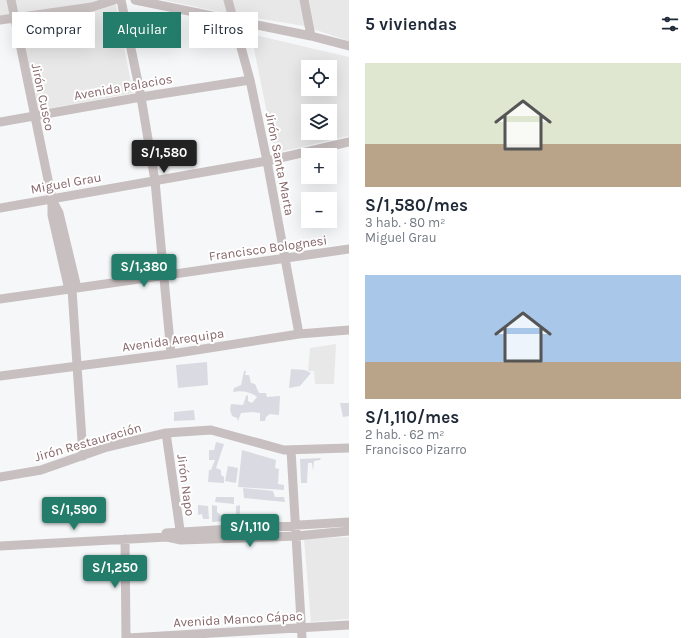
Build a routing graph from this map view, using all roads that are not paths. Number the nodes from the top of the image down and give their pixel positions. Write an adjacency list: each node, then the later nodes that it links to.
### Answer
1 (11, 0): 7 (street, Jirón Cusco)
2 (114, 0): 8 (street)
3 (121, 0): 19 (street)
4 (135, 0): 9 (street)
5 (228, 0): 10 (street, Jirón Santa Marta)
6 (304, 0): 14 (street)
7 (13, 12)
8 (61, 12)
9 (194, 12)
10 (231, 12)
11 (12, 18): 12 (street)
12 (0, 20)
13 (258, 25): 14 (street)
14 (311, 36): 15 (street)
15 (349, 46)
16 (20, 48): 20 (street, Jirón Cusco)
17 (241, 48): 18 (street, Jirón Santa Marta)
18 (250, 80): 19 (street, Avenida Palacios); 23 (street, Jirón Santa Marta)
19 (141, 97): 20 (street, Avenida Palacios); 24 (street)
20 (34, 116): 21 (street, Avenida Palacios); 25 (street, Jirón Cusco)
21 (0, 122)
22 (349, 142): 23 (street, Miguel Grau)
23 (267, 161): 24 (street, Miguel Grau); 28 (street, Jirón Santa Marta)
24 (155, 181): 25 (street, Miguel Grau); 29 (street)
25 (52, 199): 26 (street, Miguel Grau); 30 (street, Jirón Cusco)
26 (0, 208)
27 (349, 249): 28 (street, Francisco Bolognesi)
28 (286, 260): 29 (street, Francisco Bolognesi); 33 (street, Jirón Santa Marta)
29 (163, 275): 30 (street, Francisco Bolognesi); 34 (street)
30 (73, 289): 31 (street, Francisco Bolognesi); 35 (street, Jirón Cusco)
31 (0, 299)
32 (349, 330): 33 (street, Avenida Arequipa)
33 (299, 334): 34 (street, Avenida Arequipa)
34 (171, 354): 35 (street, Avenida Arequipa)
35 (77, 365): 36 (street, Avenida Arequipa); 40 (street, Jirón Cusco)
36 (0, 376)
37 (166, 433): 39 (street, Jirón Restauración); 40 (street, Jirón Restauración); 45 (street, Jirón Napo)
38 (349, 448): 39 (street, Jirón Restauración)
39 (291, 450): 43 (street)
40 (83, 456): 41 (street, Jirón Restauración)
41 (0, 477)
42 (349, 522): 43 (street)
43 (296, 525): 45 (street); 46 (street)
44 (349, 531): 46 (street)
45 (181, 536): 46 (street); 47 (street)
46 (296, 536): 50 (street)
47 (125, 539): 48 (street); 51 (street)
48 (0, 546)
49 (349, 625): 50 (street, Avenida Manco Cápac)
50 (301, 628): 51 (street, Avenida Manco Cápac); 52 (street)
51 (127, 638)
52 (302, 638)

